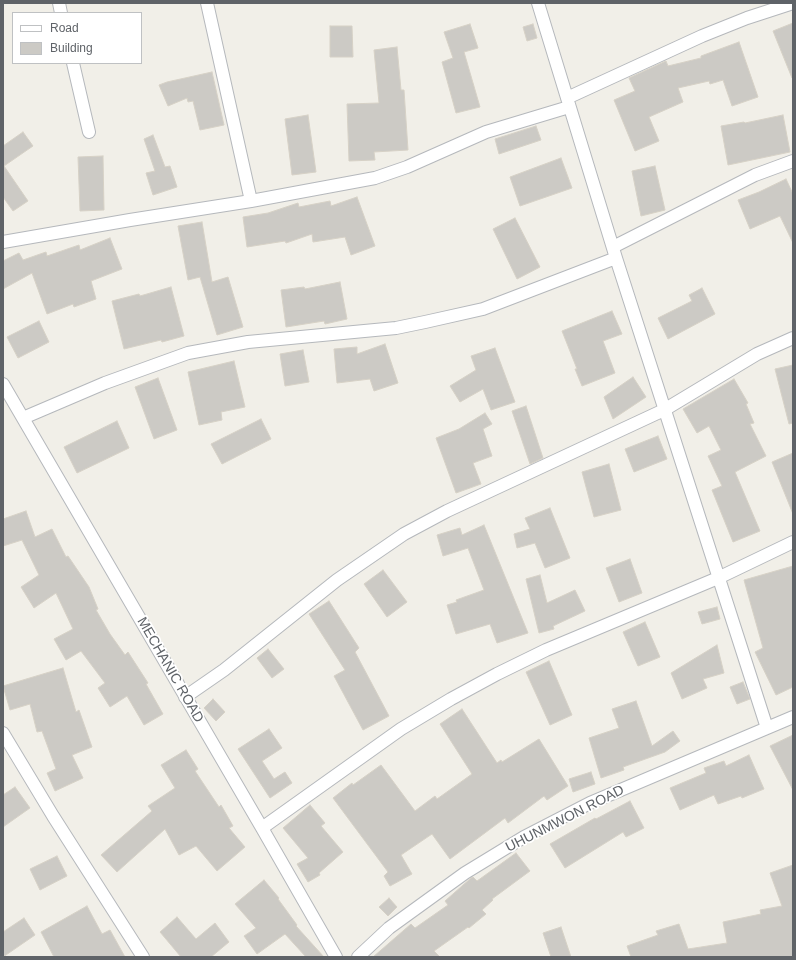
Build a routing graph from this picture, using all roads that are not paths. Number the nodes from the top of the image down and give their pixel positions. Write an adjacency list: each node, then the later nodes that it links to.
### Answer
1 (207, 3): 8 (street)
2 (538, 3): 5 (street)
3 (793, 3): 5 (street)
4 (73, 64): 6 (street)
5 (568, 102): 8 (street); 10 (street)
6 (89, 132)
7 (793, 161): 10 (street)
8 (251, 201): 9 (street)
9 (3, 242)
10 (614, 253): 13 (street); 14 (street)
11 (793, 338): 13 (street)
12 (3, 384): 14 (street, MECHANIC ROAD)
13 (664, 410): 16 (street); 17 (street)
14 (23, 418): 17 (street, MECHANIC ROAD)
15 (793, 542): 16 (street)
16 (718, 578): 19 (street); 21 (street)
17 (186, 697): 21 (street, MECHANIC ROAD)
18 (793, 717): 19 (street, UHUNMWON ROAD)
19 (766, 728): 24 (street, UHUNMWON ROAD)
20 (3, 733): 22 (street)
21 (262, 828): 23 (street, MECHANIC ROAD)
22 (143, 957)
23 (336, 957)
24 (358, 957)

